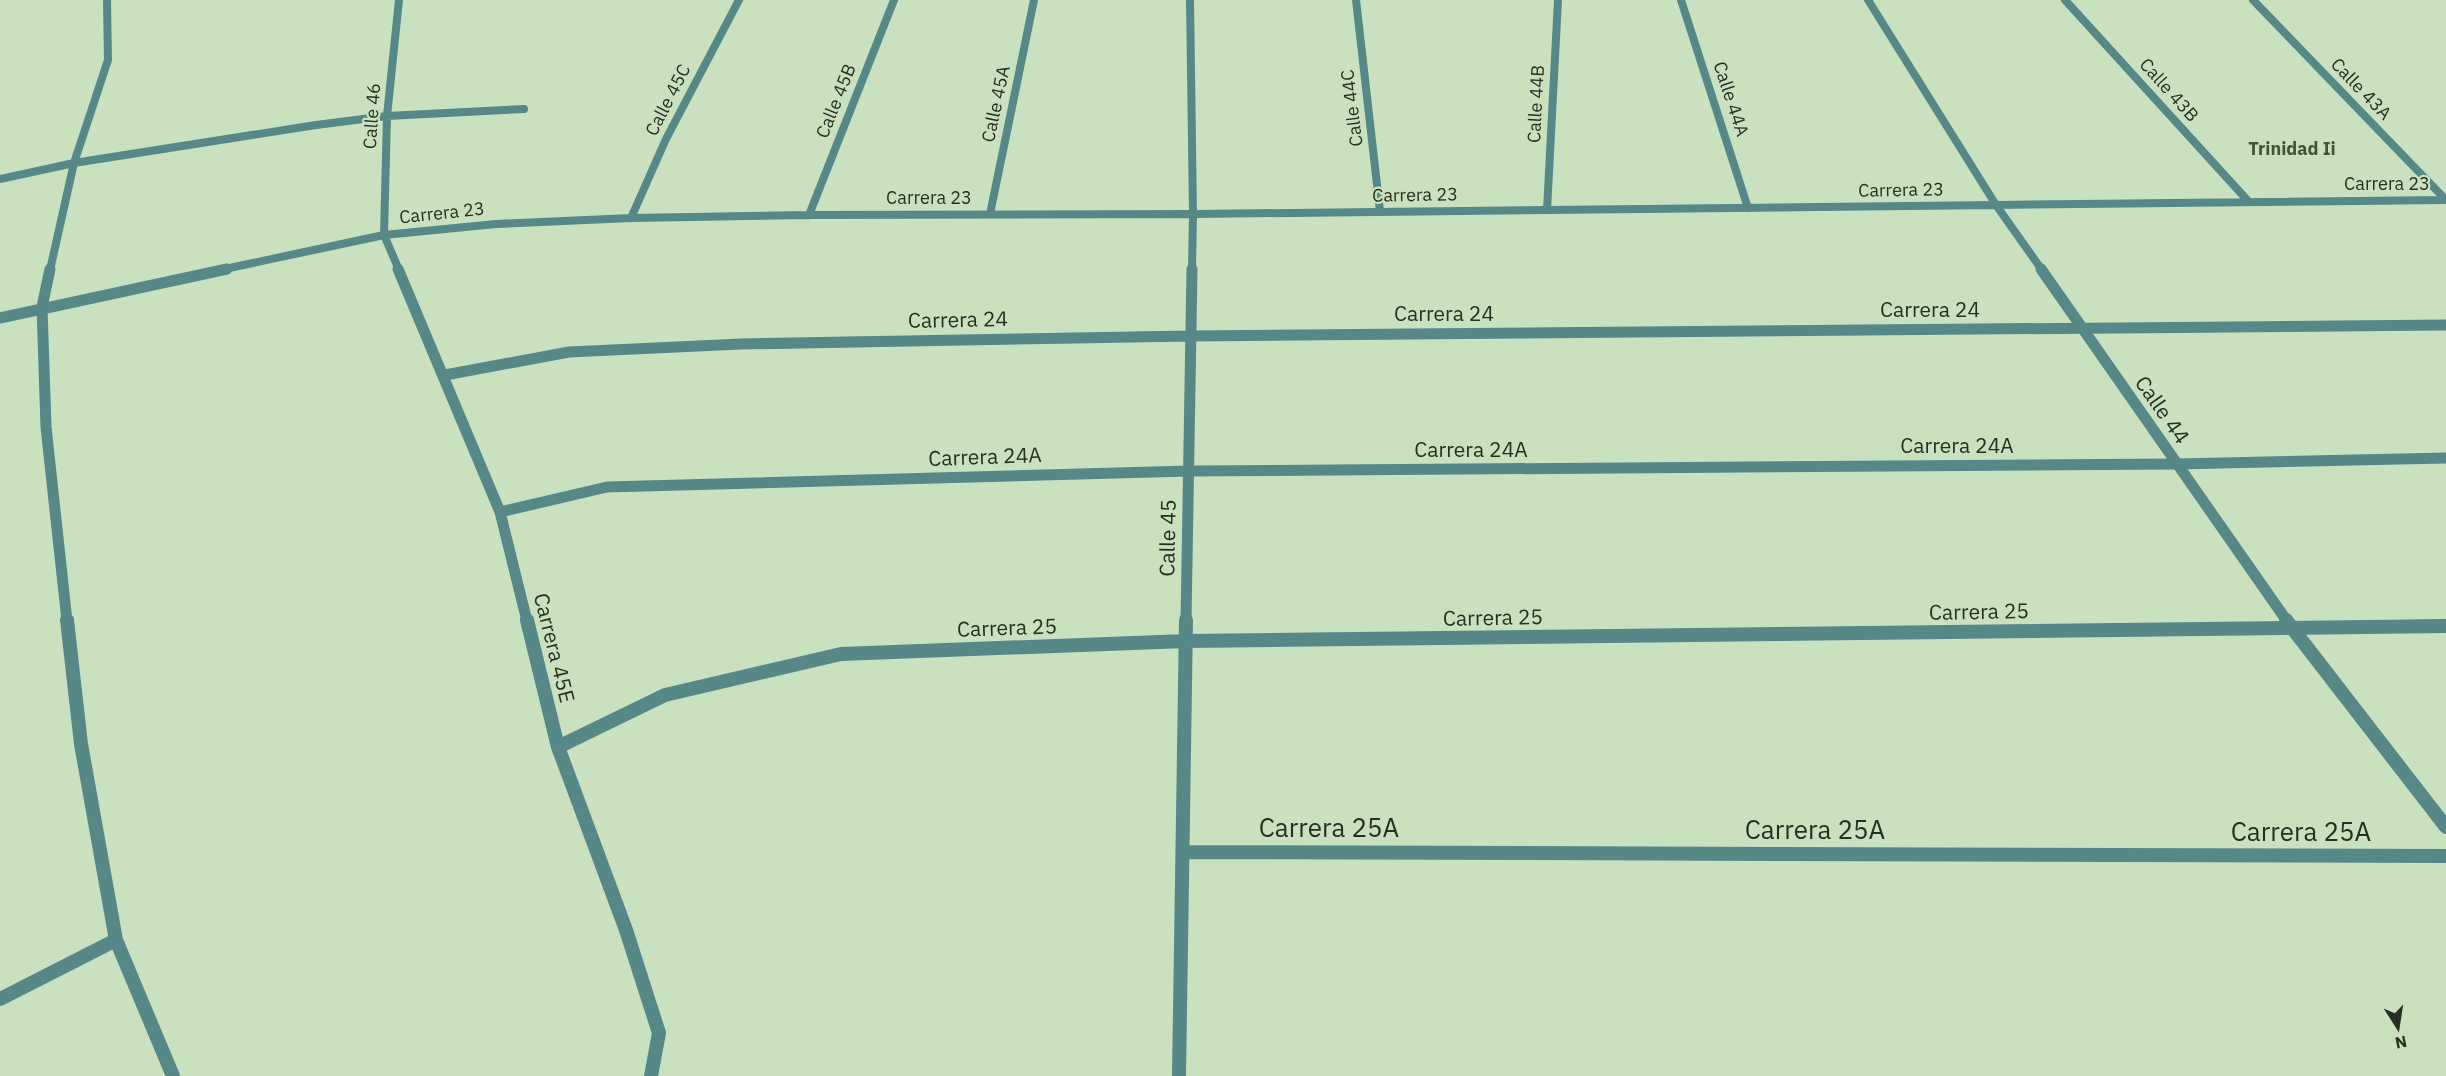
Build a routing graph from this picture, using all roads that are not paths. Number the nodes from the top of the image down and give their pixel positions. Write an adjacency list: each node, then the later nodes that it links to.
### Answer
1 (107, 0): 15 (street)
2 (399, 0): 14 (street, Calle 46)
3 (739, 0): 26 (street, Calle 45C)
4 (894, 0): 25 (street, Calle 45B)
5 (1034, 0): 23 (street, Calle 45A)
6 (1190, 0): 24 (street, Calle 45)
7 (1356, 0): 22 (street, Calle 44C)
8 (1558, 0): 21 (street, Calle 44B)
9 (1681, 0): 20 (street, Calle 44A)
10 (1868, 0): 19 (street, Calle 44)
11 (2065, 0): 18 (street, Calle 43B)
12 (2253, 0): 17 (street, Calle 43A)
13 (524, 109): 14 (street)
14 (387, 116): 15 (street); 27 (street, Calle 46)
15 (74, 163): 16 (street); 28 (street)
16 (0, 179)
17 (2446, 200): 18 (street, Carrera 23)
18 (2249, 202): 19 (street, Carrera 23)
19 (1996, 205): 20 (street, Carrera 23); 31 (street, Calle 44)
20 (1748, 208): 21 (street, Carrera 23)
21 (1547, 210): 22 (street, Carrera 23)
22 (1380, 212): 24 (street, Carrera 23)
23 (990, 214): 24 (street, Carrera 23); 25 (street, Carrera 23)
24 (1193, 214): 32 (street, Calle 45)
25 (809, 215): 26 (street, Carrera 23)
26 (631, 218): 27 (street, Carrera 23)
27 (384, 235): 28 (street, Carrera 23); 33 (street, Carrera 45E)
28 (42, 307): 29 (street, Carrera 23); 45 (street)
29 (0, 318)
30 (2446, 325): 31 (street, Carrera 24)
31 (2081, 328): 32 (street, Carrera 24); 35 (street, Calle 44)
32 (1190, 336): 33 (street, Carrera 24); 36 (street, Calle 45)
33 (445, 375): 37 (street, Carrera 45E)
34 (2446, 458): 35 (street, Carrera 24A)
35 (2177, 464): 36 (street, Carrera 24A); 39 (street, Calle 44)
36 (1189, 471): 37 (street, Carrera 24A); 40 (street, Calle 45)
37 (500, 512): 41 (street, Carrera 45E)
38 (2446, 626): 39 (street, Carrera 25)
39 (2292, 628): 40 (street, Carrera 25); 42 (street, Calle 44)
40 (1186, 640): 41 (street, Carrera 25); 43 (street, Calle 45)
41 (558, 747): 48 (street, Carrera 45E)
42 (2446, 827)
43 (1183, 852): 44 (street, Carrera 25A); 49 (street, Calle 45)
44 (2446, 856)
45 (116, 940): 46 (street); 47 (street)
46 (0, 999)
47 (173, 1076)
48 (651, 1076)
49 (1179, 1076)

